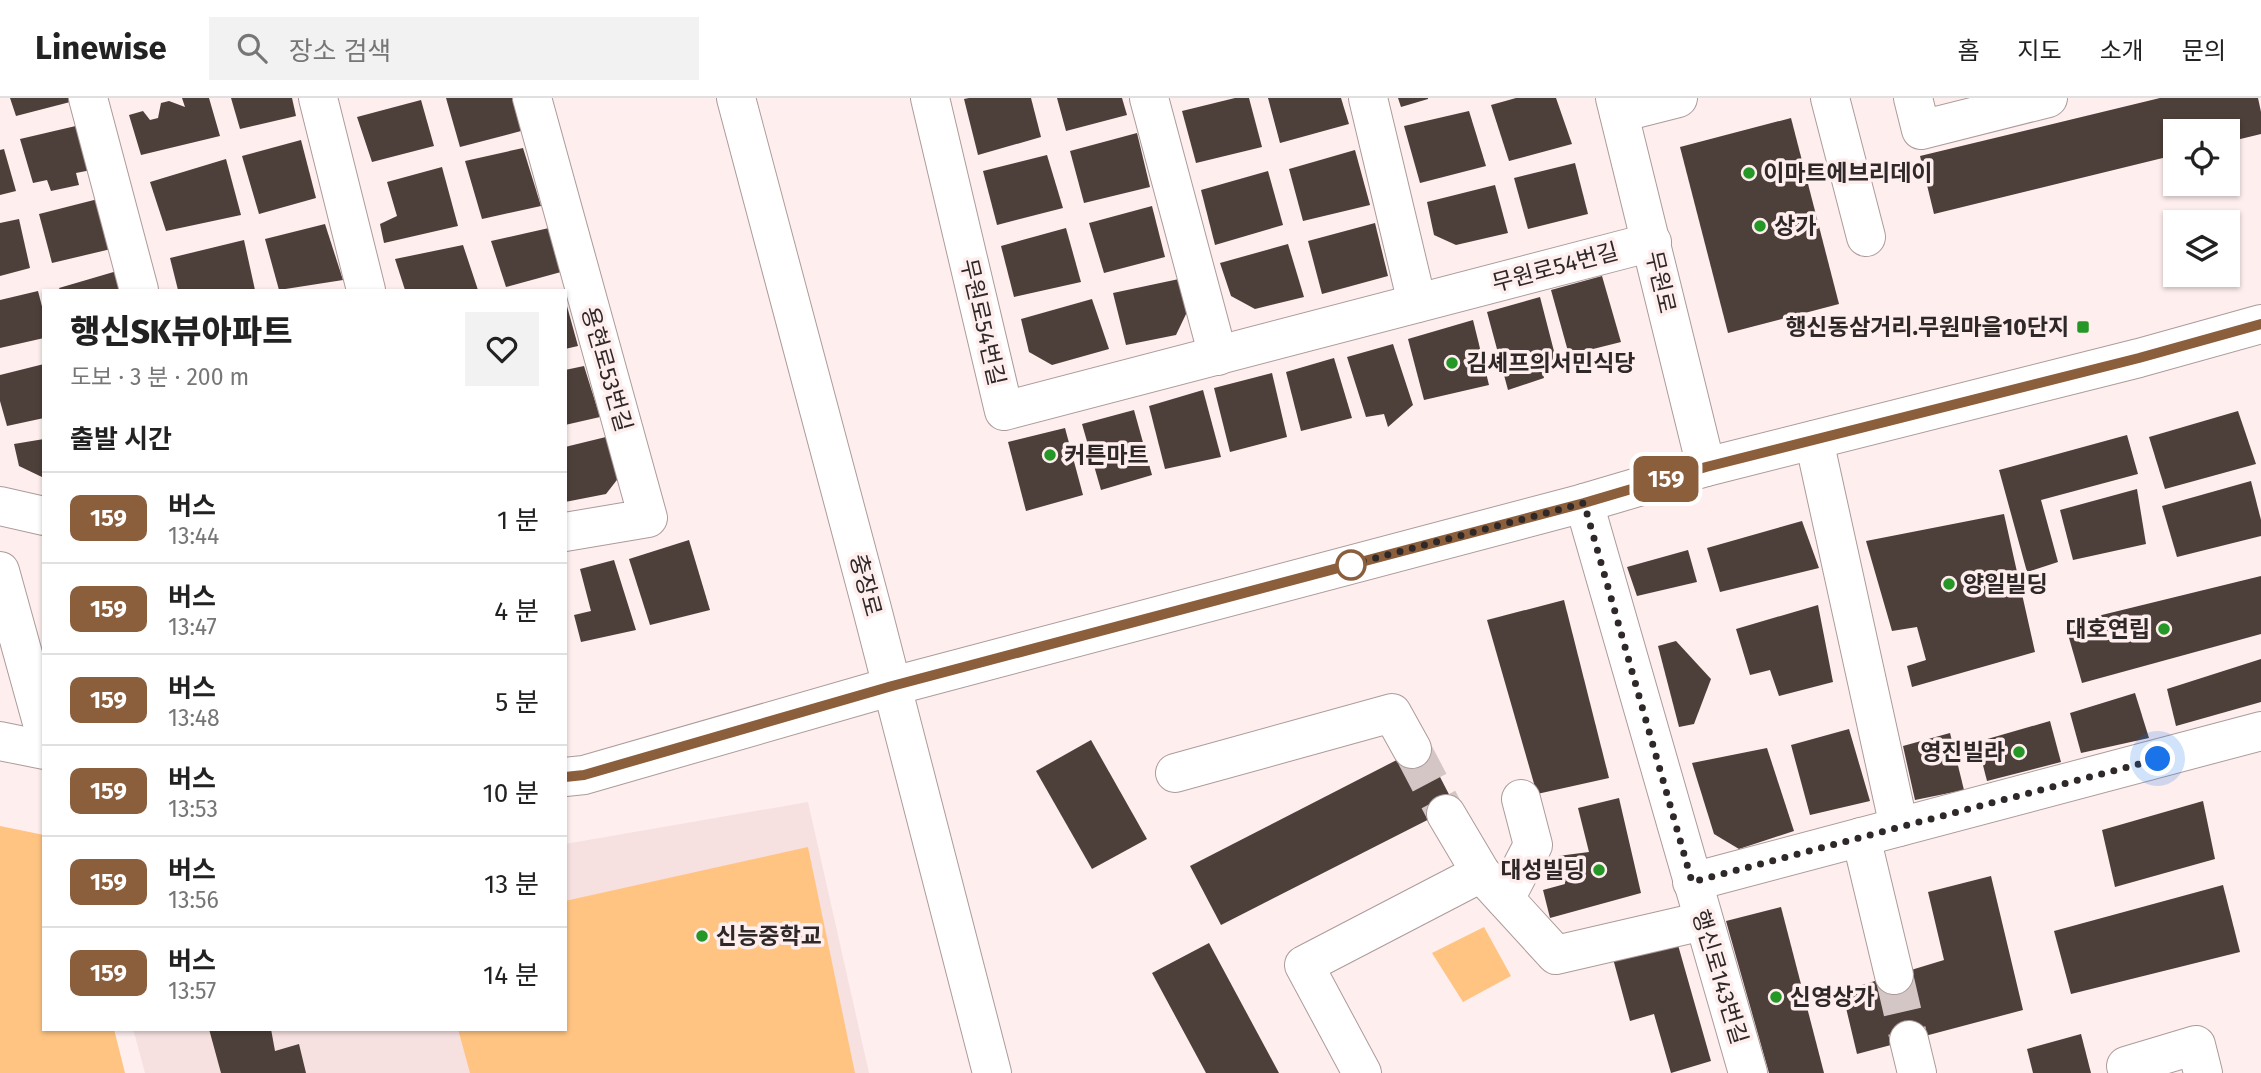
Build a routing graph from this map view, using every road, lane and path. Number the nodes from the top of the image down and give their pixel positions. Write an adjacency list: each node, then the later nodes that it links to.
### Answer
1 (88, 98): 15 (street)
2 (318, 98): 16 (street)
3 (532, 98): 25 (street, 용현로53번길)
4 (736, 98): 27 (street, 충장로)
5 (930, 98): 19 (street, 무원로54번길)
6 (1149, 98): 19 (street)
7 (1368, 98): 17 (street)
8 (1678, 98): 12 (street)
9 (1830, 98): 13 (street)
10 (1913, 98): 11 (street)
11 (2048, 98)
12 (1617, 106): 14 (street, 무원로)
13 (1866, 237)
14 (1652, 242): 17 (street, 무원로54번길); 21 (street, 무원로)
15 (139, 289)
16 (366, 289)
17 (1417, 303): 19 (street, 무원로54번길)
18 (2260, 328): 20 (street)
19 (1218, 356)
20 (1814, 440): 21 (street); 37 (street)
21 (1706, 467): 22 (street)
22 (1584, 503): 27 (street); 39 (street)
23 (0, 506): 24 (street)
24 (42, 516)
25 (567, 532)
26 (0, 570): 28 (street)
27 (892, 686): 34 (street); 44 (street, 충장로)
28 (42, 723)
29 (2261, 731): 37 (street, 행신로143번길)
30 (0, 741): 32 (street)
31 (1412, 749): 33 (street)
32 (42, 750)
33 (1175, 773)
34 (567, 777)
35 (1521, 799): 40 (street)
36 (1446, 814): 40 (street)
37 (1899, 827): 38 (street, 행신로143번길)
38 (1861, 838): 39 (street, 행신로143번길); 42 (street)
39 (1692, 882): 41 (street, 행신로143번길)
40 (1493, 886): 41 (street); 45 (street)
41 (1703, 921): 46 (street, 행신로143번길)
42 (1894, 975)
43 (2126, 1066): 47 (street)
44 (992, 1073)
45 (1362, 1073)
46 (1748, 1073)
47 (2203, 1073)

